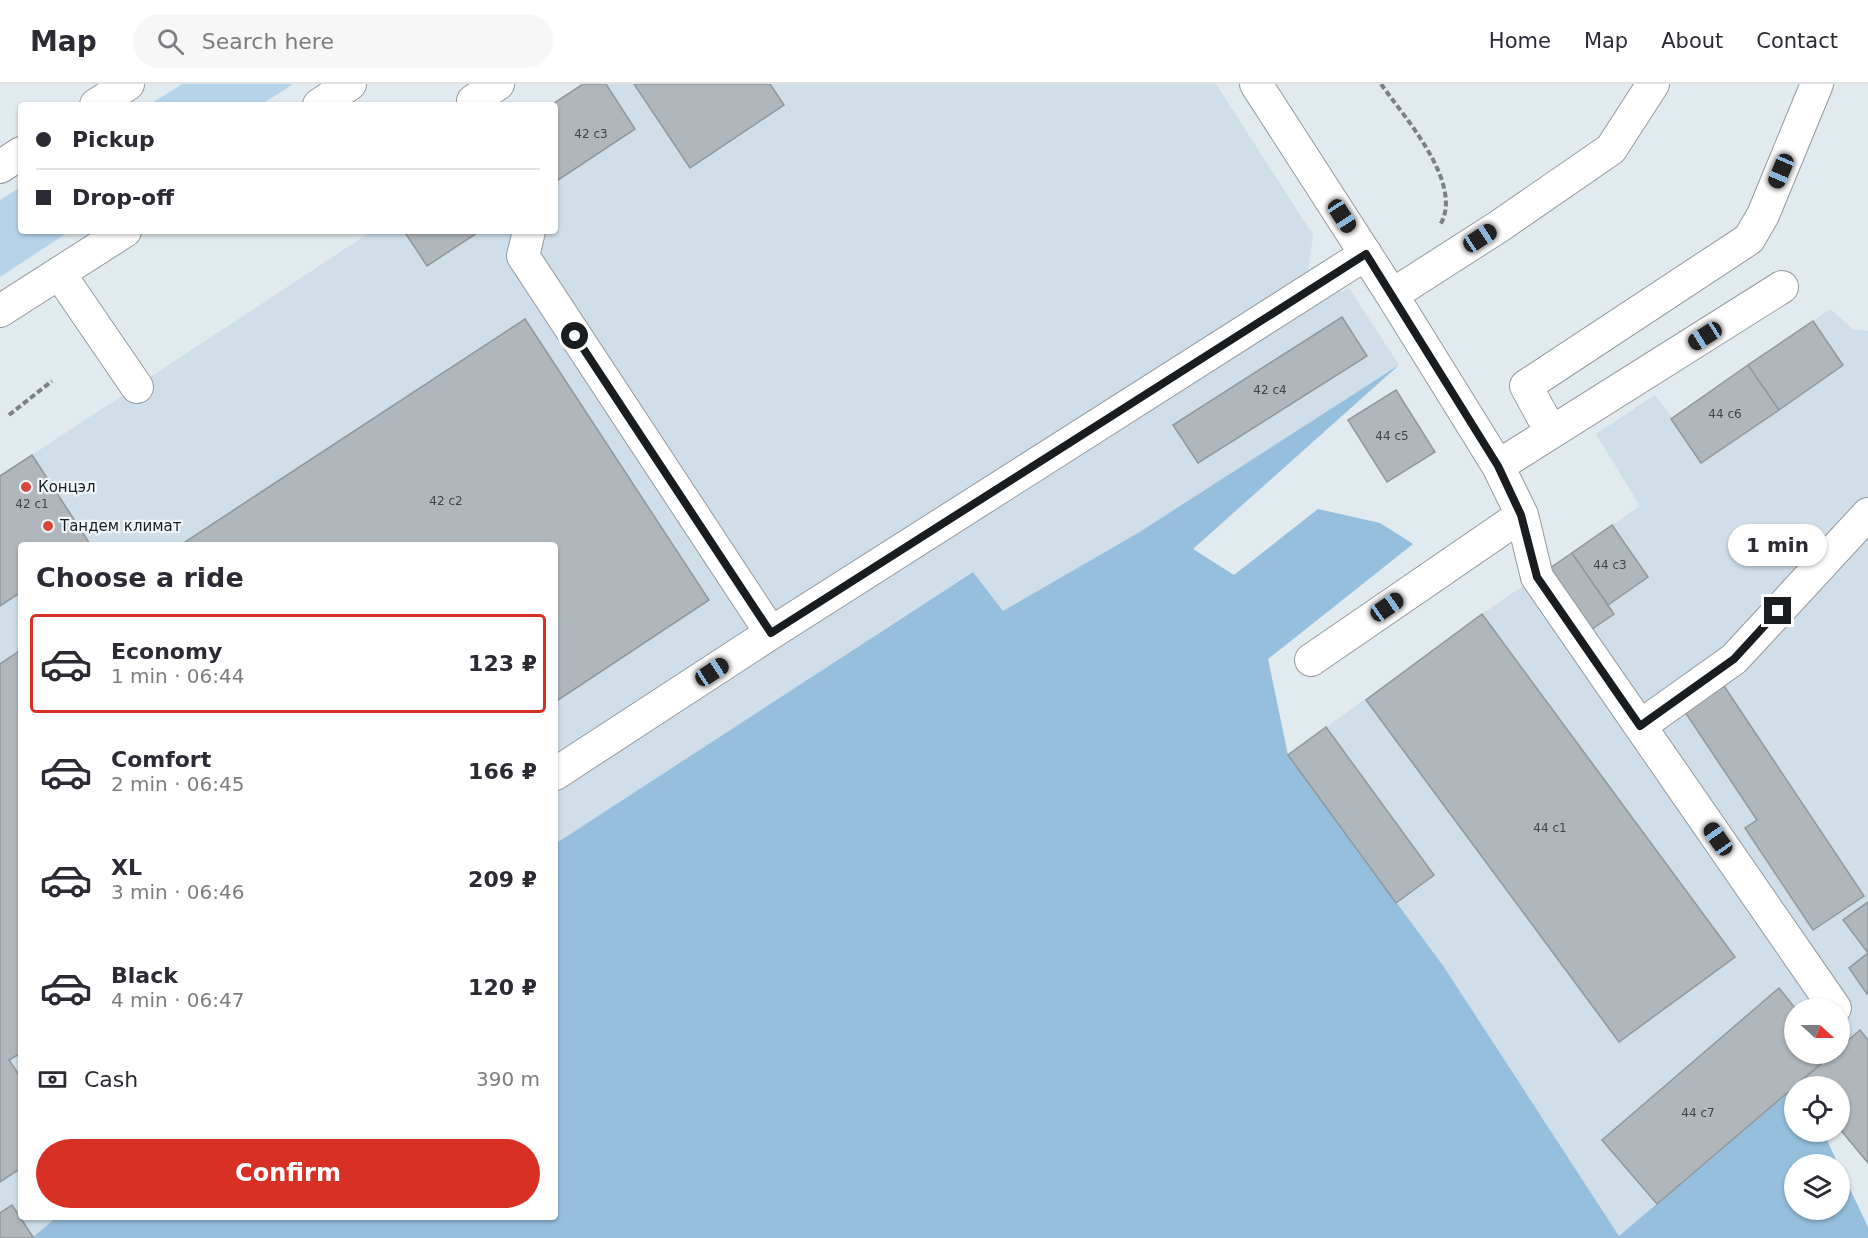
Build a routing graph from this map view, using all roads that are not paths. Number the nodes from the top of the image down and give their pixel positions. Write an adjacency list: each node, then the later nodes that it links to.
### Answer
1 (128, 84): 7 (street)
2 (350, 84): 8 (street)
3 (498, 84): 9 (street)
4 (1256, 84): 14 (street)
5 (1653, 84): 17 (street)
6 (1817, 84): 20 (street)
7 (101, 102)
8 (323, 102)
9 (474, 102)
10 (18, 155): 11 (street)
11 (0, 166)
12 (120, 234): 15 (street)
13 (527, 234): 24 (street)
14 (1366, 254): 17 (street); 24 (street)
15 (59, 273): 18 (street); 19 (street)
16 (1782, 287): 20 (street)
17 (1392, 295): 21 (street)
18 (0, 311)
19 (136, 387)
20 (1551, 432): 21 (street)
21 (1498, 466): 23 (street)
22 (1868, 514): 26 (street)
23 (1521, 515): 25 (street); 26 (street)
24 (771, 633): 27 (street)
25 (1311, 660)
26 (1640, 726): 28 (street)
27 (558, 772)
28 (1828, 998)

